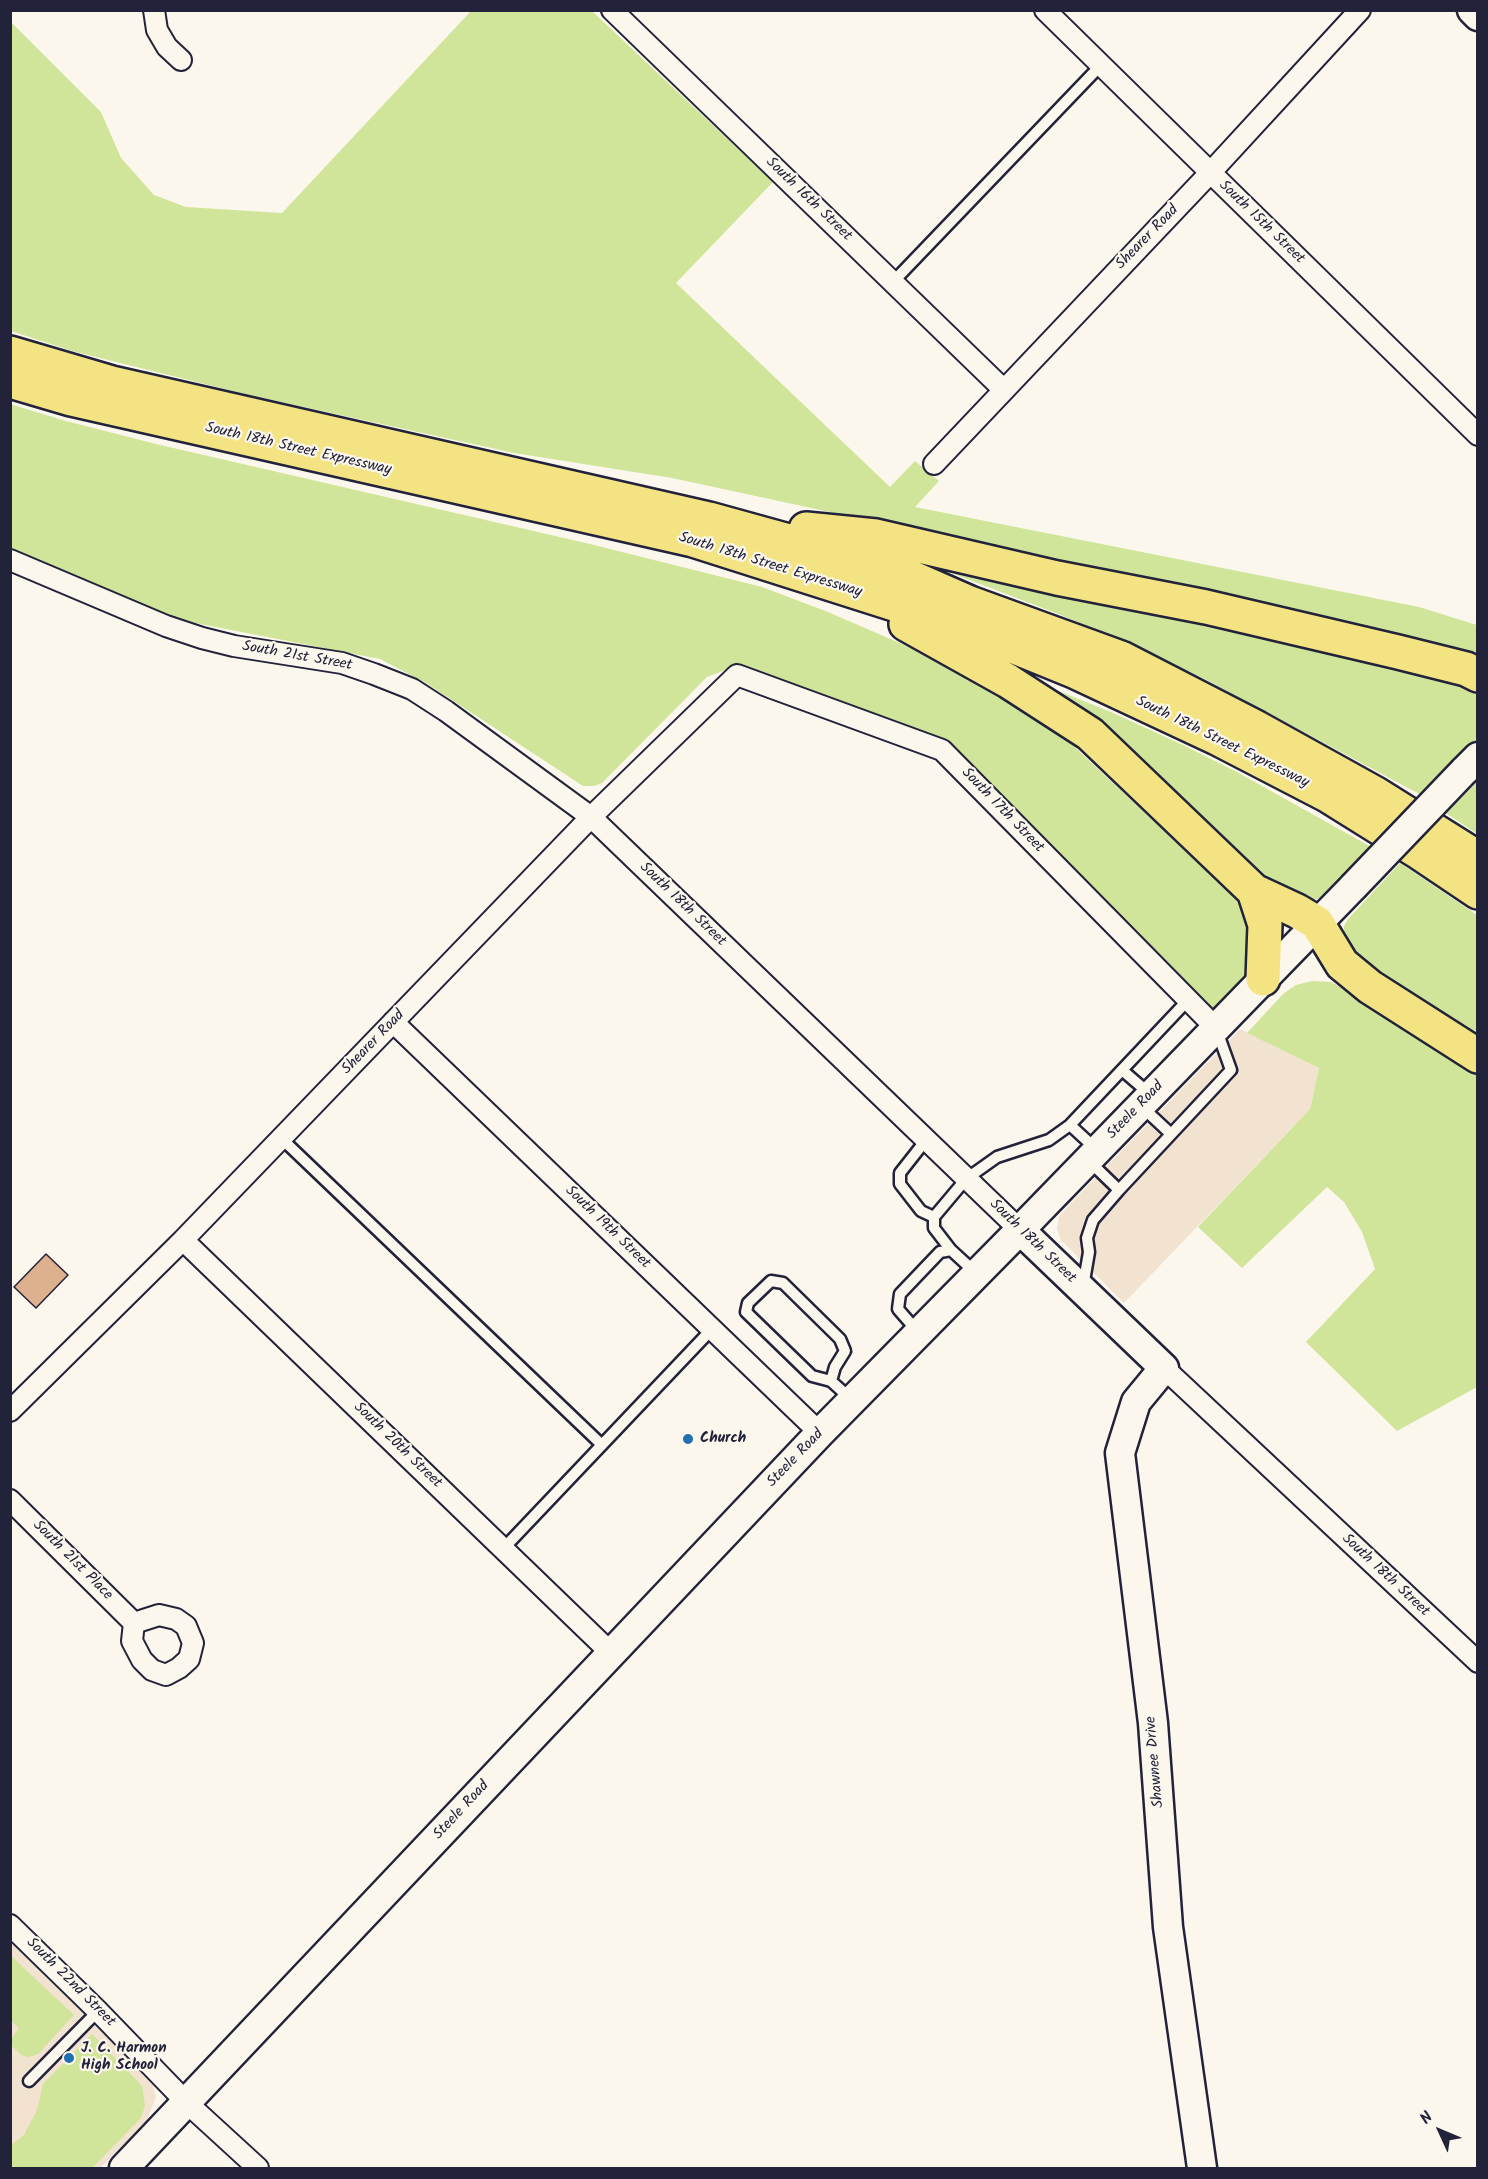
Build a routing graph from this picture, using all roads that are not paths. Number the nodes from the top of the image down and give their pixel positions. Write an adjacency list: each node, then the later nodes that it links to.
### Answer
1 (154, 10): 7 (street)
2 (612, 10): 10 (street, South 16th Street)
3 (1045, 10): 8 (street, South 15th Street)
4 (1360, 10): 9 (street, Shearer Road)
5 (1472, 10): 6 (main road)
6 (1478, 16)
7 (181, 60)
8 (1101, 65): 9 (street, South 15th Street); 10 (lane)
9 (1210, 173): 13 (street, Shearer Road); 14 (street, South 15th Street)
10 (892, 283): 13 (street, South 16th Street)
11 (10, 353): 16 (highway, South 18th Street Expressway)
12 (10, 381): 18 (highway, South 18th Street Expressway)
13 (1004, 390): 15 (street, Shearer Road)
14 (1478, 435)
15 (934, 464)
16 (709, 519): 20 (highway); 23 (highway, South 18th Street Expressway)
17 (10, 560): 22 (street, South 21st Street)
18 (835, 586): 24 (highway); 25 (highway, South 18th Street Expressway)
19 (737, 675): 22 (street, Shearer Road); 28 (street, South 17th Street)
20 (1478, 675)
21 (1471, 764): 26 (main road, Steele Road, bridge)
22 (591, 817): 29 (street, Shearer Road); 37 (street, South 18th Street)
23 (1478, 858)
24 (1254, 891): 26 (highway); 27 (highway)
25 (1478, 892)
26 (1317, 923): 27 (main road, Steele Road); 31 (highway)
27 (1263, 979): 30 (main road, Steele Road)
28 (1188, 1000): 30 (street, South 17th Street); 32 (lane)
29 (393, 1022): 36 (street, Shearer Road); 47 (street, South 19th Street)
30 (1216, 1028): 33 (main road, Steele Road); 35 (lane)
31 (1478, 1056)
32 (1122, 1070): 33 (lane); 34 (lane)
33 (1145, 1101): 35 (lane); 38 (main road, Steele Road)
34 (1070, 1125): 38 (lane); 39 (lane)
35 (1171, 1134): 40 (lane)
36 (281, 1138): 43 (street, Shearer Road); 54 (lane)
37 (926, 1140): 39 (street, South 18th Street); 41 (lane)
38 (1093, 1155): 40 (lane); 42 (main road, Steele Road)
39 (966, 1179): 41 (lane); 42 (street, South 18th Street)
40 (1119, 1190): 46 (lane)
41 (934, 1217): 44 (lane)
42 (1020, 1230): 45 (main road, Steele Road); 46 (main road, South 18th Street)
43 (183, 1240): 52 (street, Shearer Road); 56 (street, South 20th Street)
44 (951, 1250): 45 (lane); 48 (lane)
45 (976, 1273): 48 (main road, Steele Road)
46 (1083, 1290): 49 (main road, South 18th Street)
47 (712, 1329): 53 (street, South 19th Street); 54 (lane)
48 (919, 1332): 51 (main road, Steele Road)
49 (1164, 1368): 59 (street, South 18th Street); 66 (main road, Shawnee Drive)
50 (831, 1381): 50 (lane); 51 (lane)
51 (852, 1400): 53 (main road, Steele Road)
52 (10, 1411)
53 (820, 1433): 58 (main road, Steele Road)
54 (602, 1445): 56 (lane)
55 (10, 1500): 57 (street, South 21st Place)
56 (503, 1549): 58 (street, South 20th Street)
57 (134, 1623)
58 (611, 1653): 63 (main road, Steele Road)
59 (1478, 1662)
60 (10, 1924): 61 (street, South 22nd Street)
61 (98, 2011): 62 (lane); 63 (street, South 22nd Street)
62 (29, 2081)
63 (187, 2103): 64 (main road, Steele Road); 65 (street, South 22nd Street)
64 (124, 2169)
65 (258, 2169)
66 (1202, 2169)

